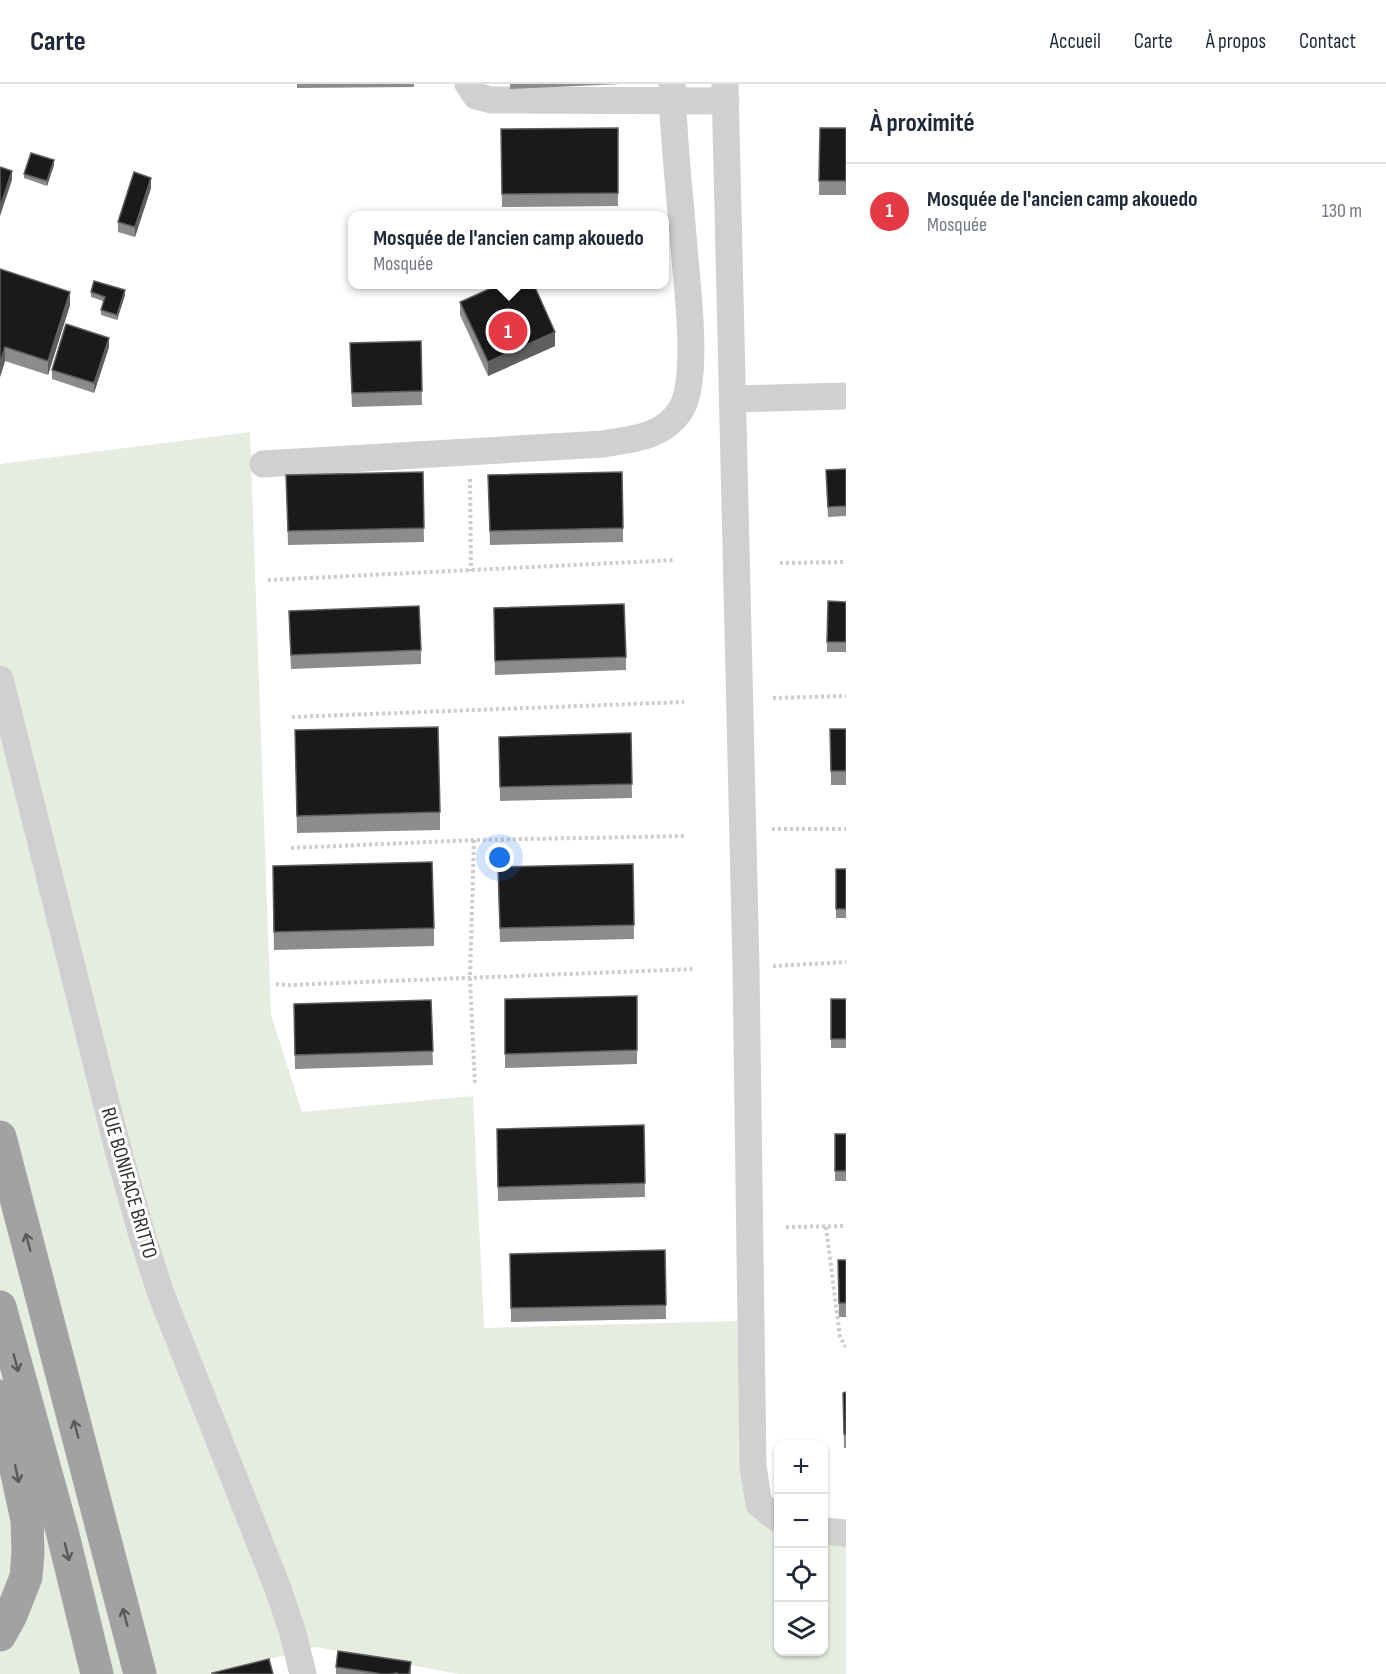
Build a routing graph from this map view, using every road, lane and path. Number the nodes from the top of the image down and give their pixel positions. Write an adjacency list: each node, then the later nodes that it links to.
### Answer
1 (468, 84): 2 (street)
2 (672, 92): 3 (street); 6 (street)
3 (725, 92): 5 (street)
4 (846, 396): 5 (street)
5 (733, 399): 36 (street)
6 (470, 453): 7 (street); 11 (path)
7 (263, 464)
8 (675, 560): 11 (path)
9 (846, 562): 10 (path)
10 (780, 563)
11 (471, 571): 12 (path)
12 (268, 580)
13 (0, 679): 42 (street, RUE BONIFACE BRITTO)
14 (846, 696): 15 (path)
15 (773, 698)
16 (684, 702): 17 (path)
17 (292, 717)
18 (772, 829): 19 (path)
19 (846, 829)
20 (686, 836): 21 (path)
21 (474, 840): 22 (path); 26 (path)
22 (291, 848)
23 (846, 962): 24 (path)
24 (772, 966)
25 (694, 969): 26 (path)
26 (470, 978): 27 (path); 28 (path)
27 (276, 984)
28 (475, 1085)
29 (0, 1137): 41 (highway, one-way to 29)
30 (846, 1226): 32 (path)
31 (786, 1227): 32 (path)
32 (826, 1227): 34 (path)
33 (0, 1307): 40 (highway, one-way to 40)
34 (846, 1347)
35 (0, 1396): 39 (highway, one-way to 39)
36 (774, 1516)
37 (828, 1531): 38 (street)
38 (846, 1533)
39 (0, 1635)
40 (97, 1674)
41 (140, 1674)
42 (303, 1674)

